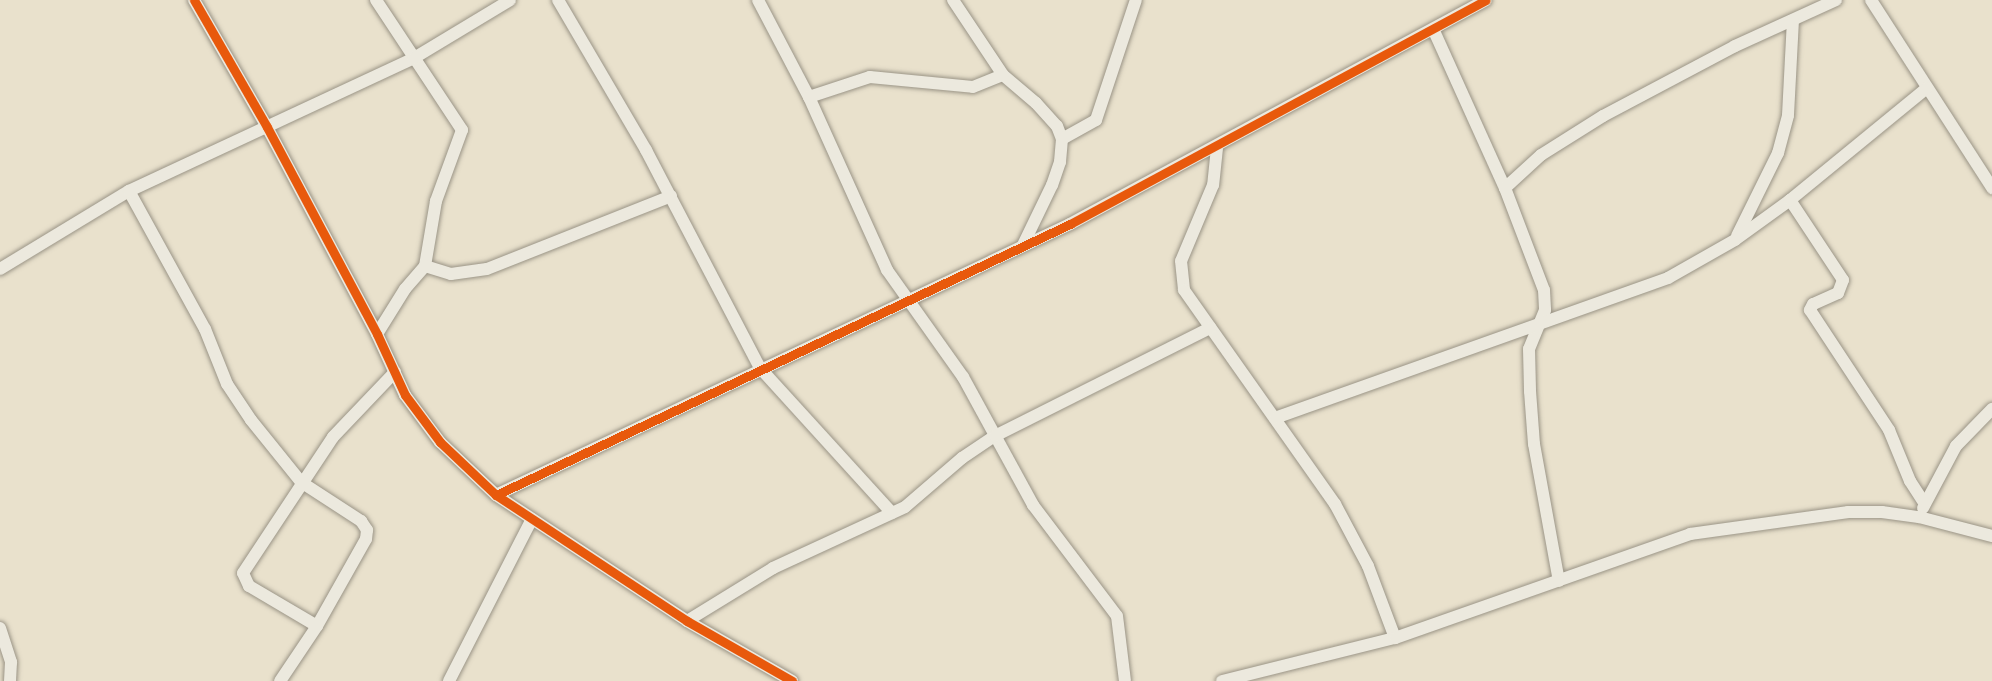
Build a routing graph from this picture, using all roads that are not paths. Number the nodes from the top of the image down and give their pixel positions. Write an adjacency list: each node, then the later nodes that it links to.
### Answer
1 (194, 0): 17 (street)
2 (376, 0): 13 (street)
3 (510, 0): 13 (street)
4 (558, 0): 23 (street)
5 (758, 0): 16 (street)
6 (953, 0): 14 (street)
7 (1136, 0): 18 (street)
8 (1486, 0): 12 (street)
9 (1836, 0): 11 (street)
10 (1871, 0): 15 (street)
11 (1793, 20): 20 (street); 25 (street)
12 (1434, 31): 19 (street); 20 (street)
13 (414, 58): 17 (street); 27 (street)
14 (1003, 75): 16 (street); 18 (street)
15 (1927, 88): 21 (street); 24 (street)
16 (809, 97): 29 (street)
17 (267, 127): 22 (street); 32 (street)
18 (1062, 139): 26 (street)
19 (1217, 148): 26 (street); 31 (street)
20 (1504, 188): 30 (street)
21 (1992, 188)
22 (129, 191): 28 (street); 38 (street)
23 (671, 196): 27 (street); 33 (street)
24 (1790, 200): 25 (street); 40 (street)
25 (1735, 240): 30 (street)
26 (1023, 245): 29 (street)
27 (425, 266): 32 (street)
28 (0, 269)
29 (910, 303): 33 (street); 37 (street)
30 (1541, 322): 36 (street); 45 (street)
31 (1210, 328): 36 (street); 37 (street)
32 (377, 333): 34 (street)
33 (760, 368): 39 (street); 41 (street)
34 (395, 372): 38 (street); 39 (street)
35 (1992, 408): 40 (street)
36 (1275, 418): 49 (street)
37 (995, 436): 41 (street); 54 (street)
38 (301, 482): 47 (street); 47 (street)
39 (496, 495): 43 (street)
40 (1925, 504): 42 (street)
41 (892, 513): 46 (street)
42 (1919, 517): 44 (street); 45 (street)
43 (532, 519): 46 (street); 52 (street)
44 (1992, 536)
45 (1559, 581): 49 (street)
46 (687, 621): 53 (street)
47 (316, 626): 51 (street)
48 (0, 628): 50 (street)
49 (1395, 638): 55 (street)
50 (10, 681)
51 (280, 681)
52 (449, 681)
53 (792, 681)
54 (1125, 681)
55 (1222, 681)

